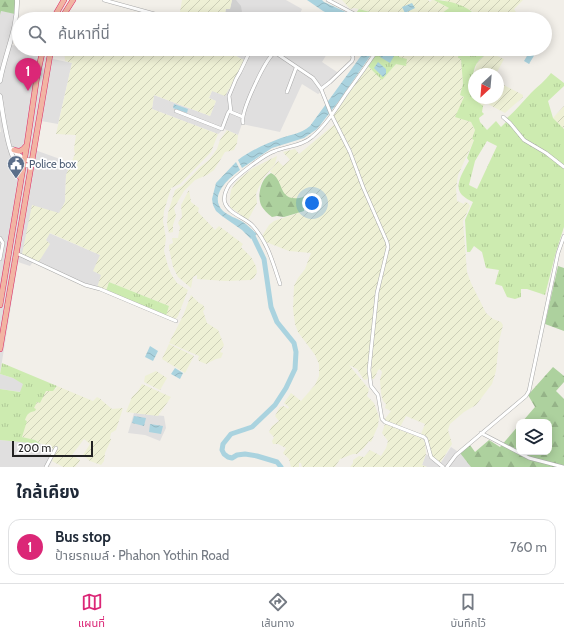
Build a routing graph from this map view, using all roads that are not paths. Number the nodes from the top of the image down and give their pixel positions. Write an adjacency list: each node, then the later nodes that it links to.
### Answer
1 (17, 0): 6 (street)
2 (64, 0): 7 (highway)
3 (73, 0): 8 (highway)
4 (104, 0): 9 (street)
5 (328, 0): 10 (street)
6 (17, 12)
7 (57, 12)
8 (66, 12)
9 (148, 12)
10 (351, 12)
11 (12, 37): 20 (street)
12 (41, 56): 32 (highway)
13 (49, 56): 36 (highway)
14 (248, 56): 25 (street)
15 (272, 56): 29 (street)
16 (283, 56): 19 (street)
17 (353, 56): 21 (street)
18 (373, 56): 27 (street)
19 (296, 68): 21 (street); 22 (street)
20 (0, 81)
21 (321, 89): 27 (street)
22 (287, 92)
23 (0, 96): 24 (street)
24 (0, 104): 31 (street)
25 (230, 110): 26 (street); 29 (street)
26 (176, 111)
27 (332, 115): 43 (street); 51 (street)
28 (503, 116): 37 (street)
29 (243, 117): 30 (street)
30 (243, 123)
31 (8, 142): 33 (street); 34 (street)
32 (27, 144): 33 (highway); 35 (highway)
33 (14, 150): 35 (street)
34 (15, 161): 35 (street); 38 (highway)
35 (24, 162): 36 (street); 38 (highway)
36 (31, 164): 41 (highway)
37 (564, 167)
38 (21, 180): 44 (highway)
39 (564, 236): 48 (street)
40 (0, 238): 42 (street)
41 (16, 253): 46 (street); 47 (highway)
42 (0, 259)
43 (280, 284)
44 (1, 293): 45 (highway)
45 (0, 305)
46 (176, 322)
47 (0, 349)
48 (481, 433): 52 (street); 53 (street)
49 (56, 448): 50 (street)
50 (46, 467)
51 (443, 467)
52 (447, 467)
53 (563, 467)

